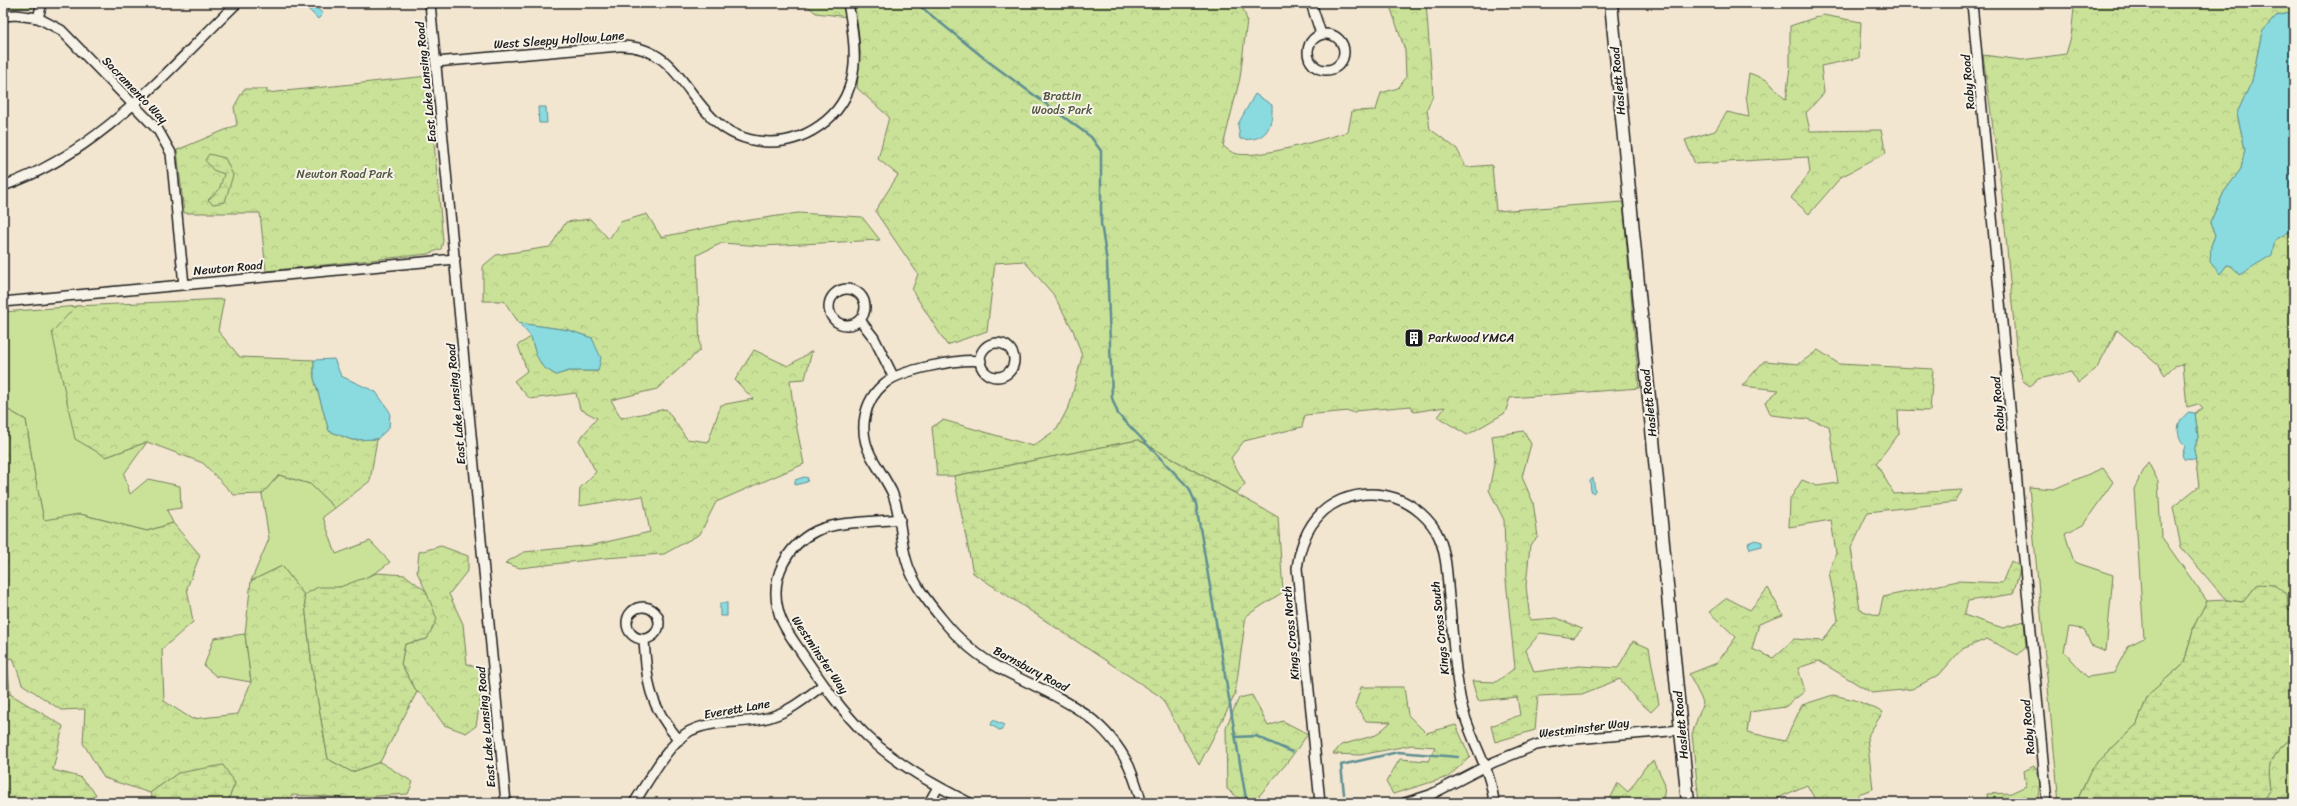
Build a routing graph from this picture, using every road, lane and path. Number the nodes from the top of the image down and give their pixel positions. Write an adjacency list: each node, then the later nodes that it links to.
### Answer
1 (42, 3): 9 (street)
2 (237, 3): 12 (street)
3 (430, 3): 11 (street, East Lake Lansing Road)
4 (848, 3): 11 (street, West Sleepy Hollow Lane)
5 (1311, 3): 10 (street)
6 (1612, 3): 24 (main road, Haslett Road)
7 (1972, 3): 37 (street, Raby Road)
8 (3, 16): 9 (street, Sacramento Way)
9 (38, 18): 12 (street, Sacramento Way)
10 (1321, 34): 10 (street)
11 (436, 62): 14 (street, East Lake Lansing Road)
12 (134, 104): 13 (street); 15 (street, Sacramento Way)
13 (3, 186)
14 (455, 260): 15 (street, Newton Road); 28 (street, East Lake Lansing Road)
15 (184, 285): 16 (street, Newton Road)
16 (3, 302)
17 (860, 320): 17 (street); 19 (street)
18 (981, 361): 19 (street)
19 (893, 376): 21 (street, Barnsbury Road)
20 (1364, 494): 26 (street, Kings Cross South); 33 (street, Kings Cross North)
21 (900, 519): 23 (street, Westminster Way); 32 (street, Barnsbury Road)
22 (644, 640): 25 (street)
23 (823, 685): 25 (street, Everett Lane); 27 (street, Westminster Way)
24 (1681, 730): 26 (street, Westminster Way); 36 (main road, Haslett Road)
25 (679, 740): 29 (street, Everett Lane)
26 (1485, 767): 34 (street, Westminster Way); 35 (street, Kings Cross South)
27 (938, 787): 30 (street); 31 (street, Westminster Way)
28 (506, 803)
29 (634, 803)
30 (929, 803)
31 (970, 803)
32 (1140, 803)
33 (1320, 803)
34 (1405, 803)
35 (1494, 803)
36 (1688, 803)
37 (2047, 803)

